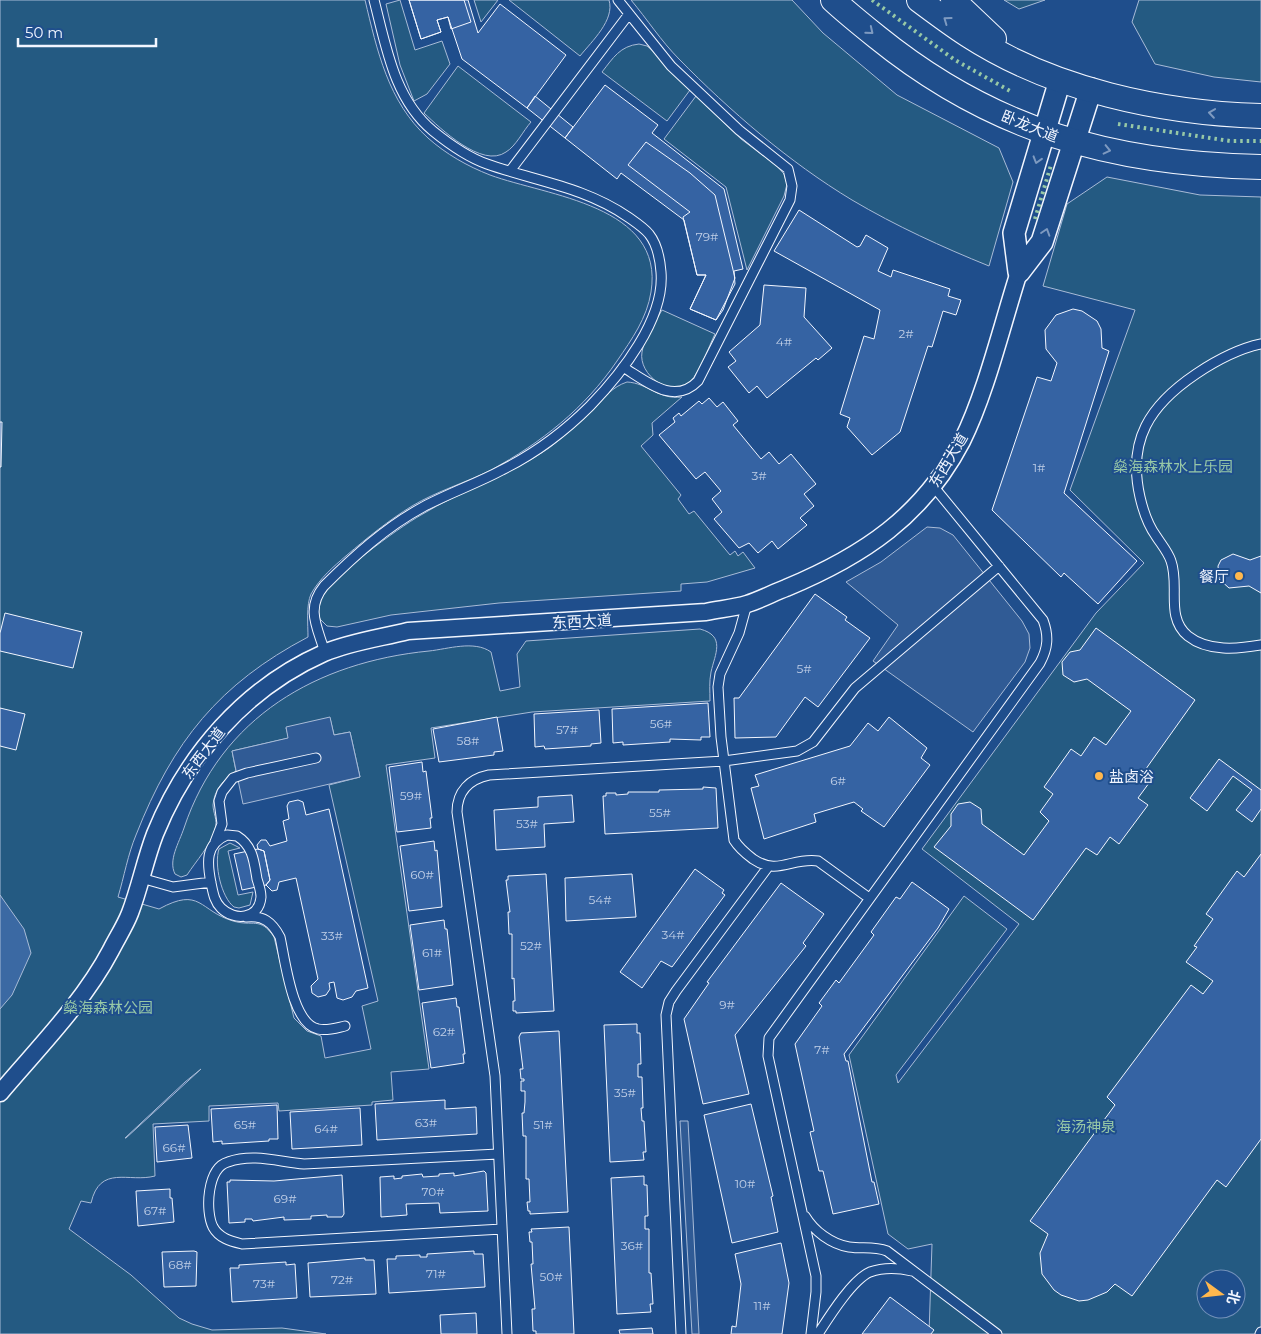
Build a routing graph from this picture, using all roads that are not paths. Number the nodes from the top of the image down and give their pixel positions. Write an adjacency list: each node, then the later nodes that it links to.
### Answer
1 (374, 0): 14 (lane)
2 (618, 0): 6 (lane)
3 (833, 0): 11 (main road, 卧龙大道, one-way to 11)
4 (919, 0): 7 (main road, one-way to 4)
5 (953, 0): 7 (main road)
6 (629, 14): 14 (lane); 17 (lane)
7 (1019, 62): 8 (main road)
8 (1060, 80): 9 (main road); 11 (street, 东西大道)
9 (1091, 89): 10 (main road, one-way to 9); 12 (street)
10 (1261, 116)
11 (1045, 134): 12 (main road, 卧龙大道); 15 (street, 东西大道, one-way to 15)
12 (1074, 143): 13 (main road, 卧龙大道, one-way to 13); 15 (street, one-way to 12)
13 (1261, 167)
14 (510, 171): 17 (lane)
15 (1019, 272): 18 (street, 东西大道)
16 (1261, 344): 21 (lane)
17 (623, 367): 22 (lane)
18 (934, 487): 19 (lane); 20 (street, 东西大道)
19 (999, 566): 24 (lane); 29 (lane)
20 (747, 604): 22 (street, 东西大道); 24 (lane)
21 (1261, 645)
22 (325, 653): 27 (street, 东西大道)
23 (316, 758): 25 (lane)
24 (724, 761): 26 (lane); 33 (lane)
25 (215, 842): 28 (lane); 30 (lane)
26 (768, 867): 29 (lane); 38 (lane)
27 (141, 878): 28 (lane); 32 (street, 东西大道)
28 (211, 882): 30 (lane)
29 (869, 898): 34 (lane)
30 (245, 917): 31 (lane)
31 (345, 1026)
32 (0, 1093)
33 (498, 1154): 35 (lane); 35 (lane)
34 (801, 1210): 36 (lane); 39 (lane)
35 (502, 1229): 37 (lane)
36 (914, 1272): 40 (lane); 41 (lane)
37 (507, 1334)
38 (682, 1334)
39 (811, 1334)
40 (818, 1334)
41 (998, 1334)

